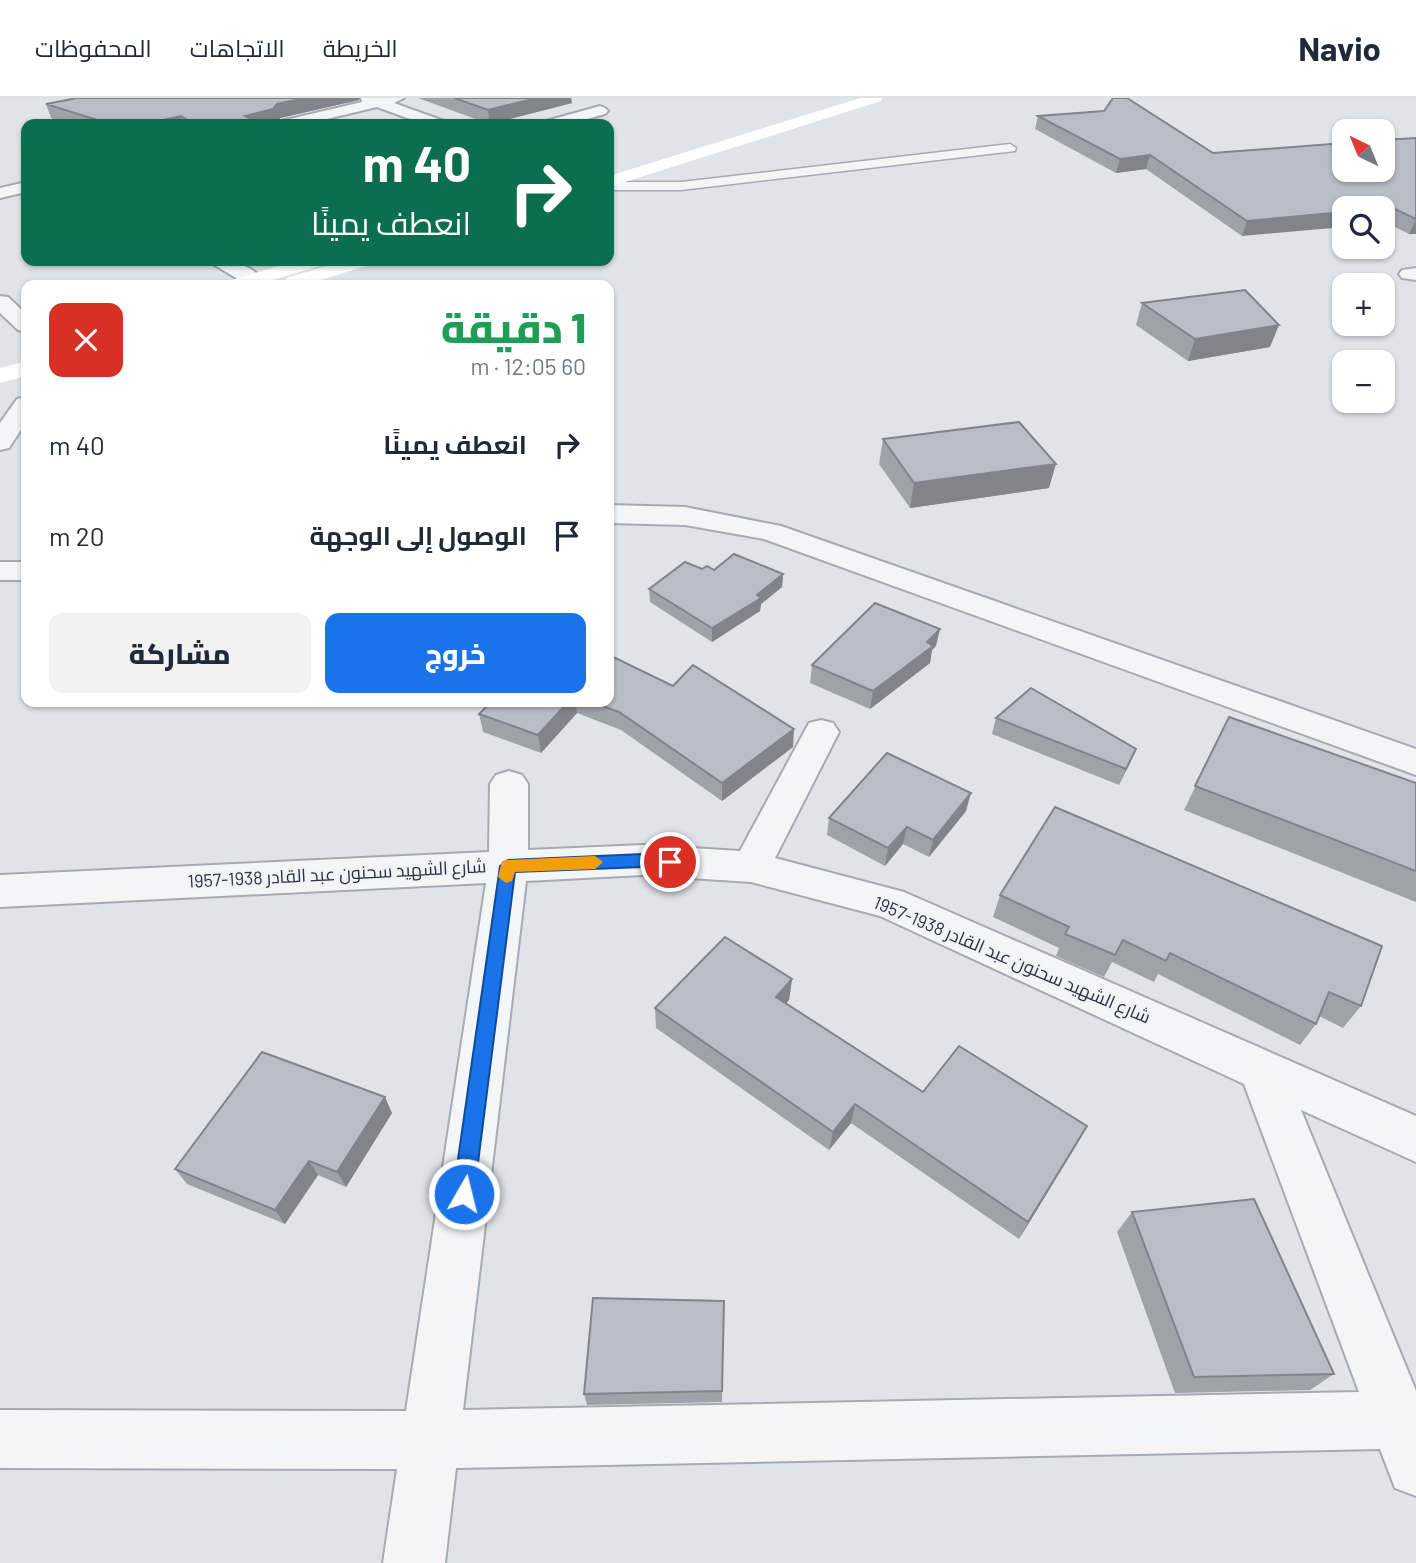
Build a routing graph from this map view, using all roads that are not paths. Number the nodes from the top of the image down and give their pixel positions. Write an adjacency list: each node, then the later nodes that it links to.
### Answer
1 (397, 98): 4 (street)
2 (844, 98): 10 (street)
3 (876, 98): 11 (street)
4 (371, 100): 6 (street); 7 (street)
5 (600, 111): 8 (street)
6 (305, 119)
7 (424, 119)
8 (570, 119)
9 (1010, 148): 12 (lane)
10 (614, 170)
11 (614, 182)
12 (614, 185)
13 (21, 188): 14 (street)
14 (0, 193)
15 (224, 266): 18 (street)
16 (300, 266): 19 (street)
17 (346, 266): 20 (street)
18 (240, 280)
19 (254, 280)
20 (301, 280)
21 (0, 302): 22 (street)
22 (18, 342)
23 (21, 370): 24 (street)
24 (0, 376)
25 (21, 411): 26 (street)
26 (0, 442)
27 (614, 514): 31 (street)
28 (0, 571): 29 (street)
29 (21, 571)
30 (821, 732): 34 (street)
31 (1416, 761)
32 (509, 784): 33 (street)
33 (508, 866): 34 (street, شارع الشهيد سحنون عبد القادر 1938-1957); 35 (street, شارع الشهيد سحنون عبد القادر 1938-1957); 40 (street)
34 (751, 867): 36 (street, شارع الشهيد سحنون عبد القادر 1938-1957)
35 (0, 891)
36 (1262, 1070): 37 (street, شارع الشهيد سحنون عبد القادر 1938-1957); 38 (street)
37 (1416, 1139)
38 (1410, 1435): 40 (street)
39 (0, 1439): 40 (street)
40 (430, 1440): 41 (street)
41 (414, 1563)

